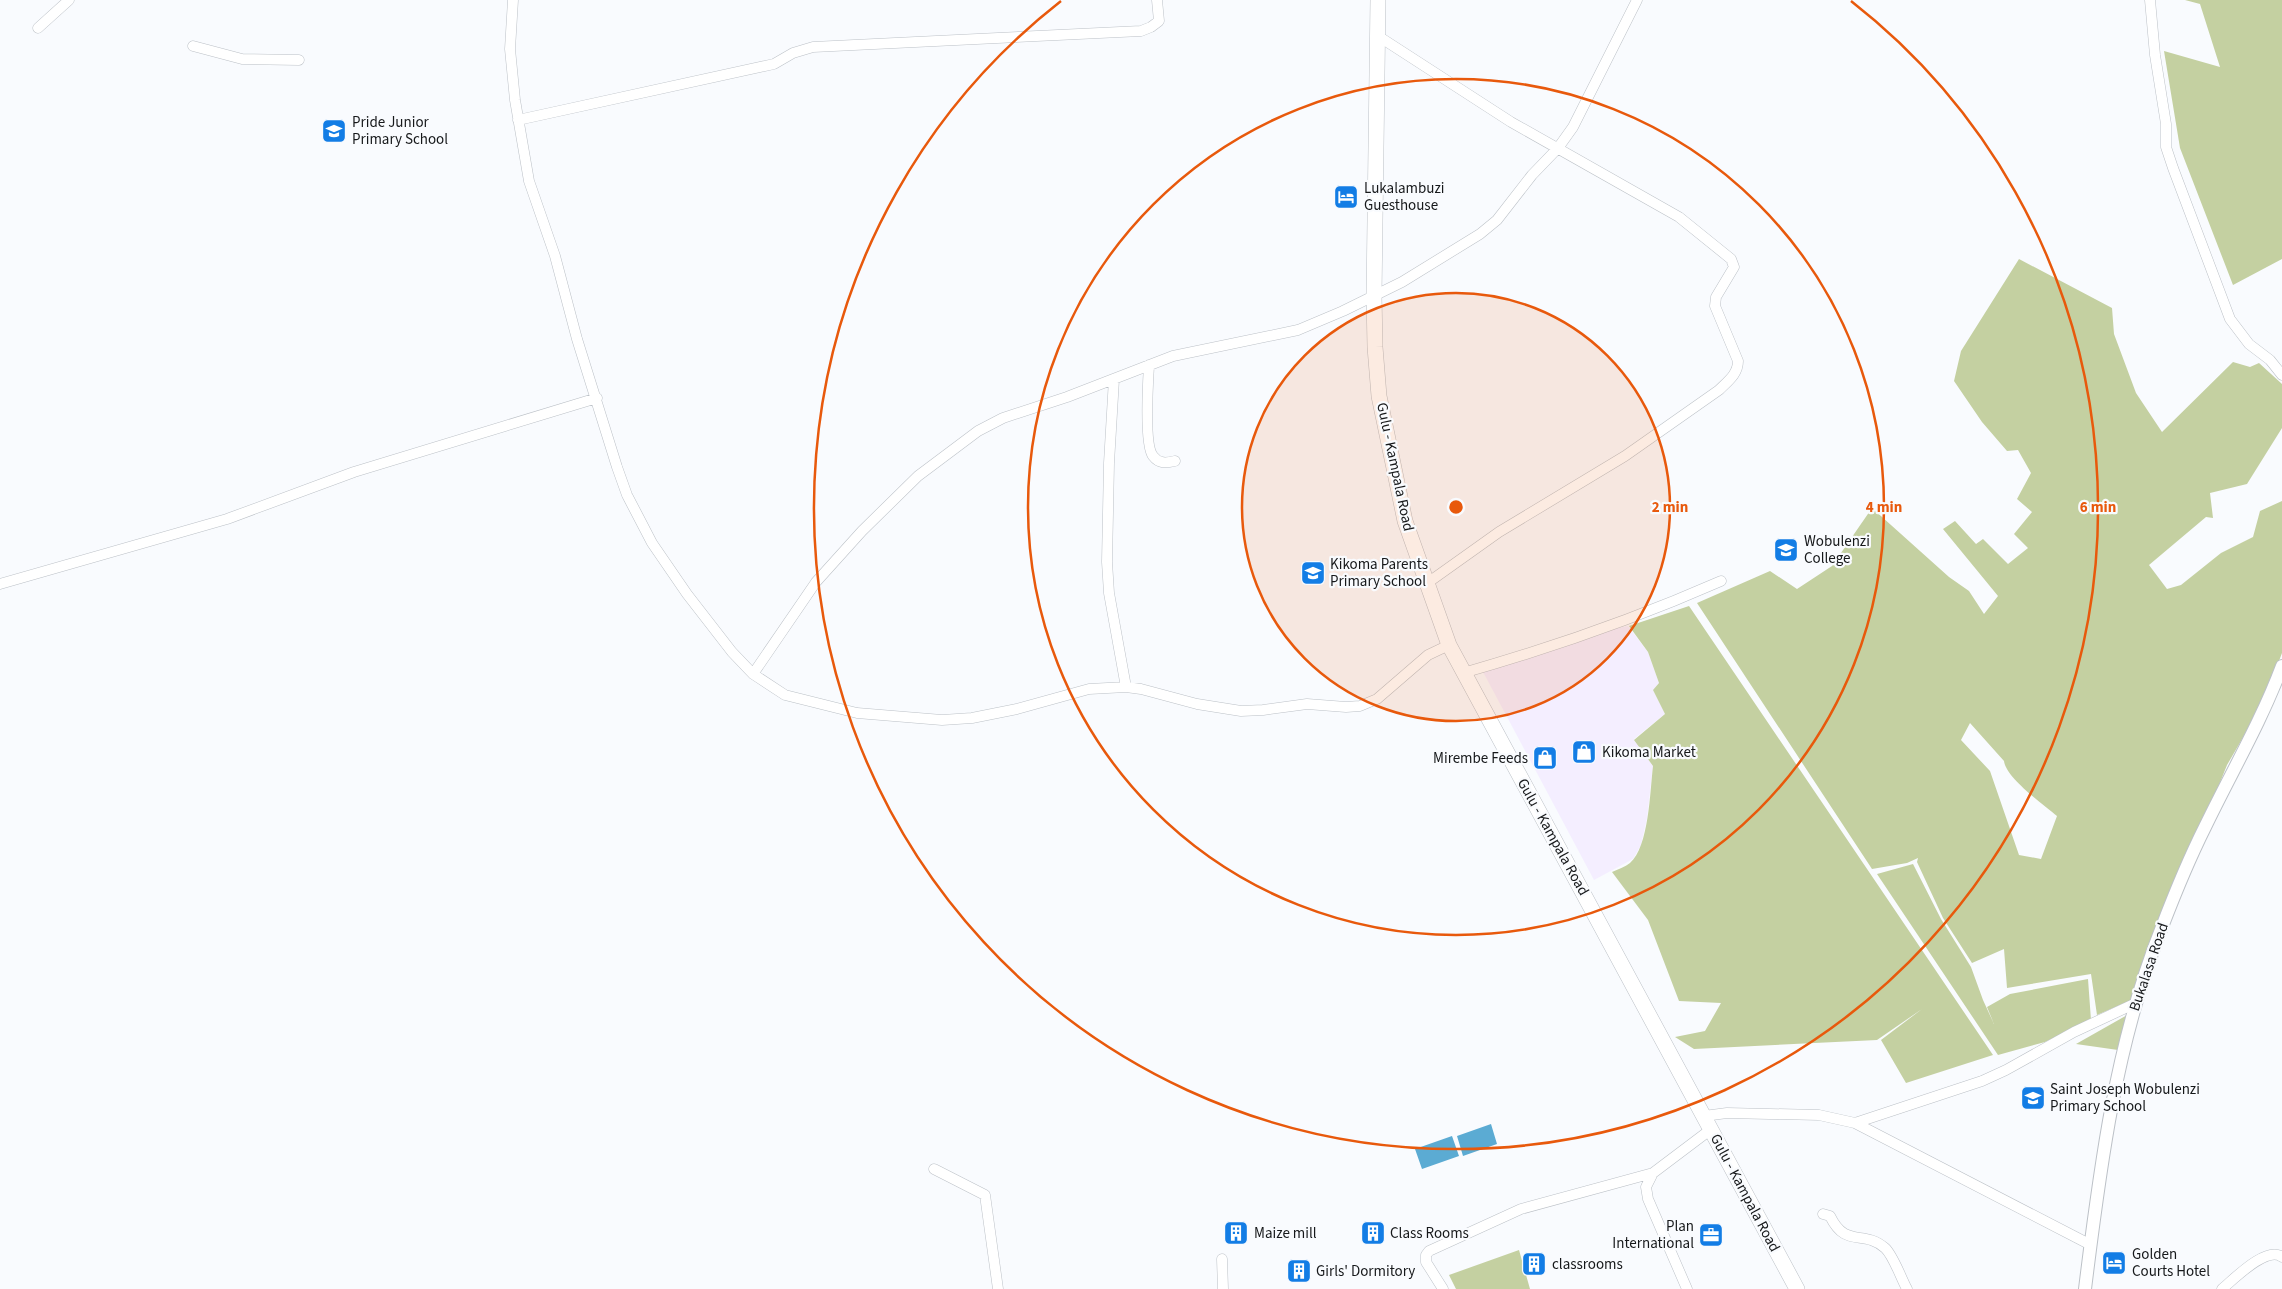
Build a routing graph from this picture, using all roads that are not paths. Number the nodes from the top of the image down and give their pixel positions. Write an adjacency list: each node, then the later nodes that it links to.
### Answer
1 (69, 0): 7 (street)
2 (513, 0): 11 (street)
3 (1158, 0): 11 (street)
4 (1378, 0): 8 (main road, Gulu - Kampala Road)
5 (1637, 0): 12 (street)
6 (2150, 0): 15 (street)
7 (38, 28)
8 (1378, 36): 12 (street); 13 (main road, Gulu - Kampala Road)
9 (192, 46): 10 (street)
10 (299, 60)
11 (518, 120): 17 (street)
12 (1558, 148): 13 (street); 21 (street)
13 (1374, 296): 14 (street); 21 (main road, Gulu - Kampala Road)
14 (1149, 365): 16 (street); 18 (street)
15 (2282, 375)
16 (1114, 379): 25 (street); 26 (street)
17 (597, 398): 20 (street); 25 (street)
18 (1175, 461)
19 (1720, 581): 24 (street)
20 (0, 584)
21 (1426, 584): 22 (main road, Gulu - Kampala Road)
22 (1448, 645): 24 (main road, Gulu - Kampala Road); 26 (street)
23 (2282, 666): 27 (street, Bukalasa Road)
24 (1463, 673): 28 (main road, Gulu - Kampala Road)
25 (753, 674): 26 (street)
26 (1126, 687)
27 (2134, 1004): 29 (street); 34 (street, Bukalasa Road)
28 (1704, 1116): 29 (street); 30 (main road, Gulu - Kampala Road)
29 (1855, 1123): 34 (street)
30 (1710, 1130): 32 (street); 41 (main road, Gulu - Kampala Road)
31 (934, 1169): 37 (street)
32 (1653, 1173): 39 (street); 40 (street)
33 (1824, 1214): 42 (street)
34 (2091, 1244): 43 (street, Bukalasa Road)
35 (2282, 1257): 44 (street)
36 (1222, 1259): 38 (street)
37 (998, 1289)
38 (1223, 1289)
39 (1443, 1289)
40 (1687, 1289)
41 (1797, 1289)
42 (1907, 1289)
43 (2086, 1289)
44 (2222, 1289)

